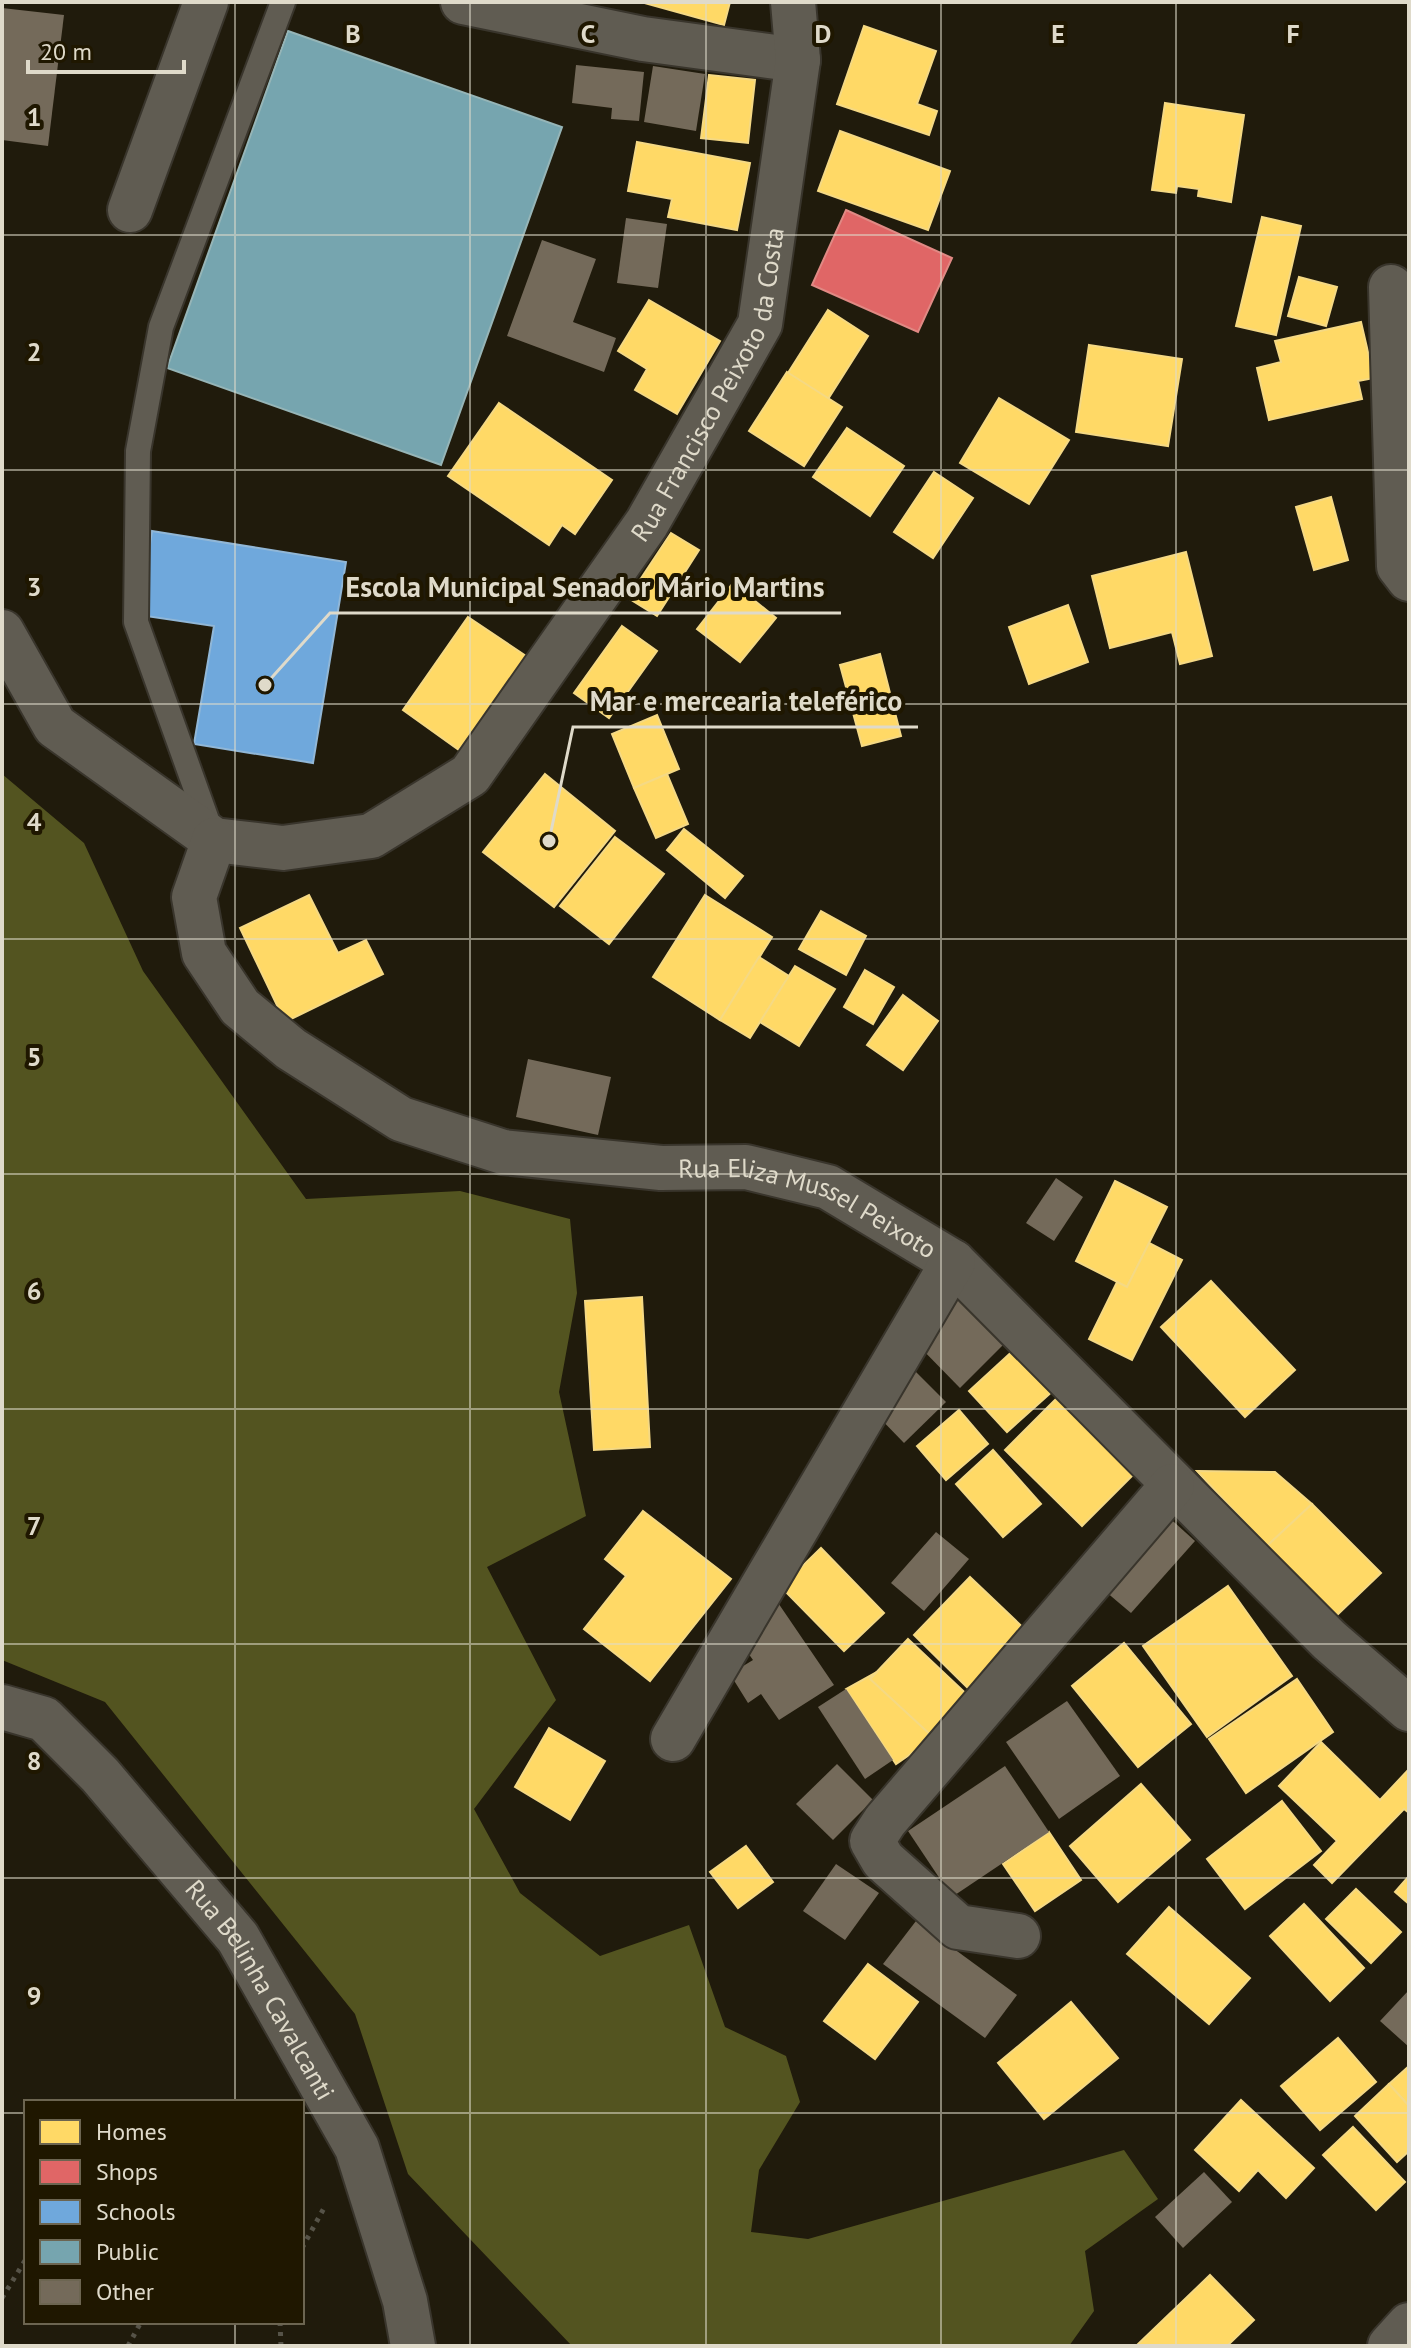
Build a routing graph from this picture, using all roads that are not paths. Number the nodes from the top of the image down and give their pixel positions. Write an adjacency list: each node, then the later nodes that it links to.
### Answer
1 (206, 2): 6 (street)
2 (283, 2): 10 (lane)
3 (463, 2): 5 (street)
4 (793, 2): 5 (street, Rua Francisco Peixoto da Costa)
5 (798, 60): 10 (street, Rua Francisco Peixoto da Costa)
6 (130, 210)
7 (1391, 287): 8 (street)
8 (1409, 579)
9 (2, 632): 10 (street)
10 (214, 840): 11 (street, Rua Eliza Mussel Peixoto)
11 (953, 1262): 12 (street, Rua Eliza Mussel Peixoto); 15 (street)
12 (1172, 1486): 14 (street, Rua Eliza Mussel Peixoto); 16 (street)
13 (2, 1707): 18 (street, Rua Belinha Cavalcanti)
14 (1409, 1709)
15 (673, 1739)
16 (1018, 1936)
17 (1409, 2325): 19 (street)
18 (413, 2346)
19 (1390, 2346)

